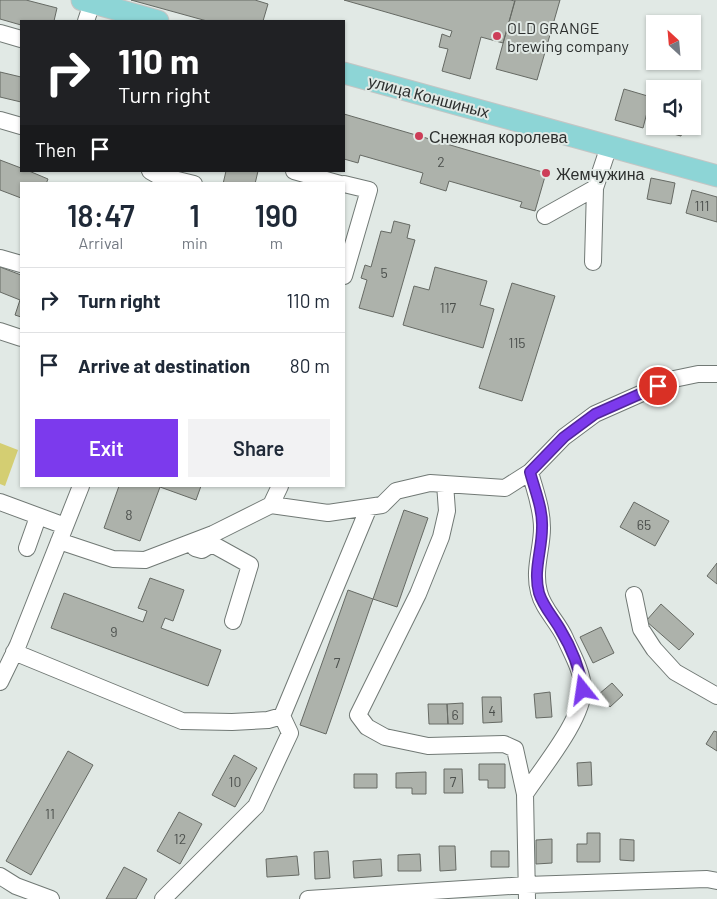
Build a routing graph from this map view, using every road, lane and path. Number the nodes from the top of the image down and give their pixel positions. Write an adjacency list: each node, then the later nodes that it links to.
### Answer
1 (87, 8): 2 (main road)
2 (153, 20)
3 (0, 33): 4 (street)
4 (20, 39)
5 (345, 73): 8 (main road, улица Коншиных)
6 (0, 120): 7 (street)
7 (20, 126)
8 (609, 146): 11 (main road, улица Коншиных); 15 (street)
9 (152, 172): 12 (street)
10 (298, 172): 13 (street)
11 (717, 176)
12 (168, 181)
13 (335, 182)
14 (345, 185): 20 (street)
15 (596, 188): 16 (street); 18 (street)
16 (546, 216)
17 (0, 258): 19 (street)
18 (593, 262)
19 (20, 264)
20 (345, 273)
21 (0, 331): 22 (street)
22 (20, 338)
23 (717, 374): 24 (street)
24 (530, 472): 25 (street); 41 (street)
25 (445, 484): 30 (street); 41 (street)
26 (81, 487): 32 (street)
27 (280, 487): 29 (street)
28 (0, 502): 31 (street)
29 (271, 505): 30 (street); 33 (street)
30 (369, 507): 40 (street)
31 (38, 517): 32 (street); 34 (street)
32 (62, 534): 33 (street); 37 (street)
33 (186, 545): 36 (street)
34 (27, 548)
35 (634, 595): 39 (street)
36 (233, 621)
37 (14, 652): 38 (street); 40 (street)
38 (0, 682)
39 (717, 696)
40 (282, 716): 46 (street)
41 (525, 794): 44 (street)
42 (0, 876): 45 (street)
43 (717, 881): 44 (street)
44 (526, 892): 47 (street)
45 (52, 899)
46 (163, 899)
47 (308, 899)

